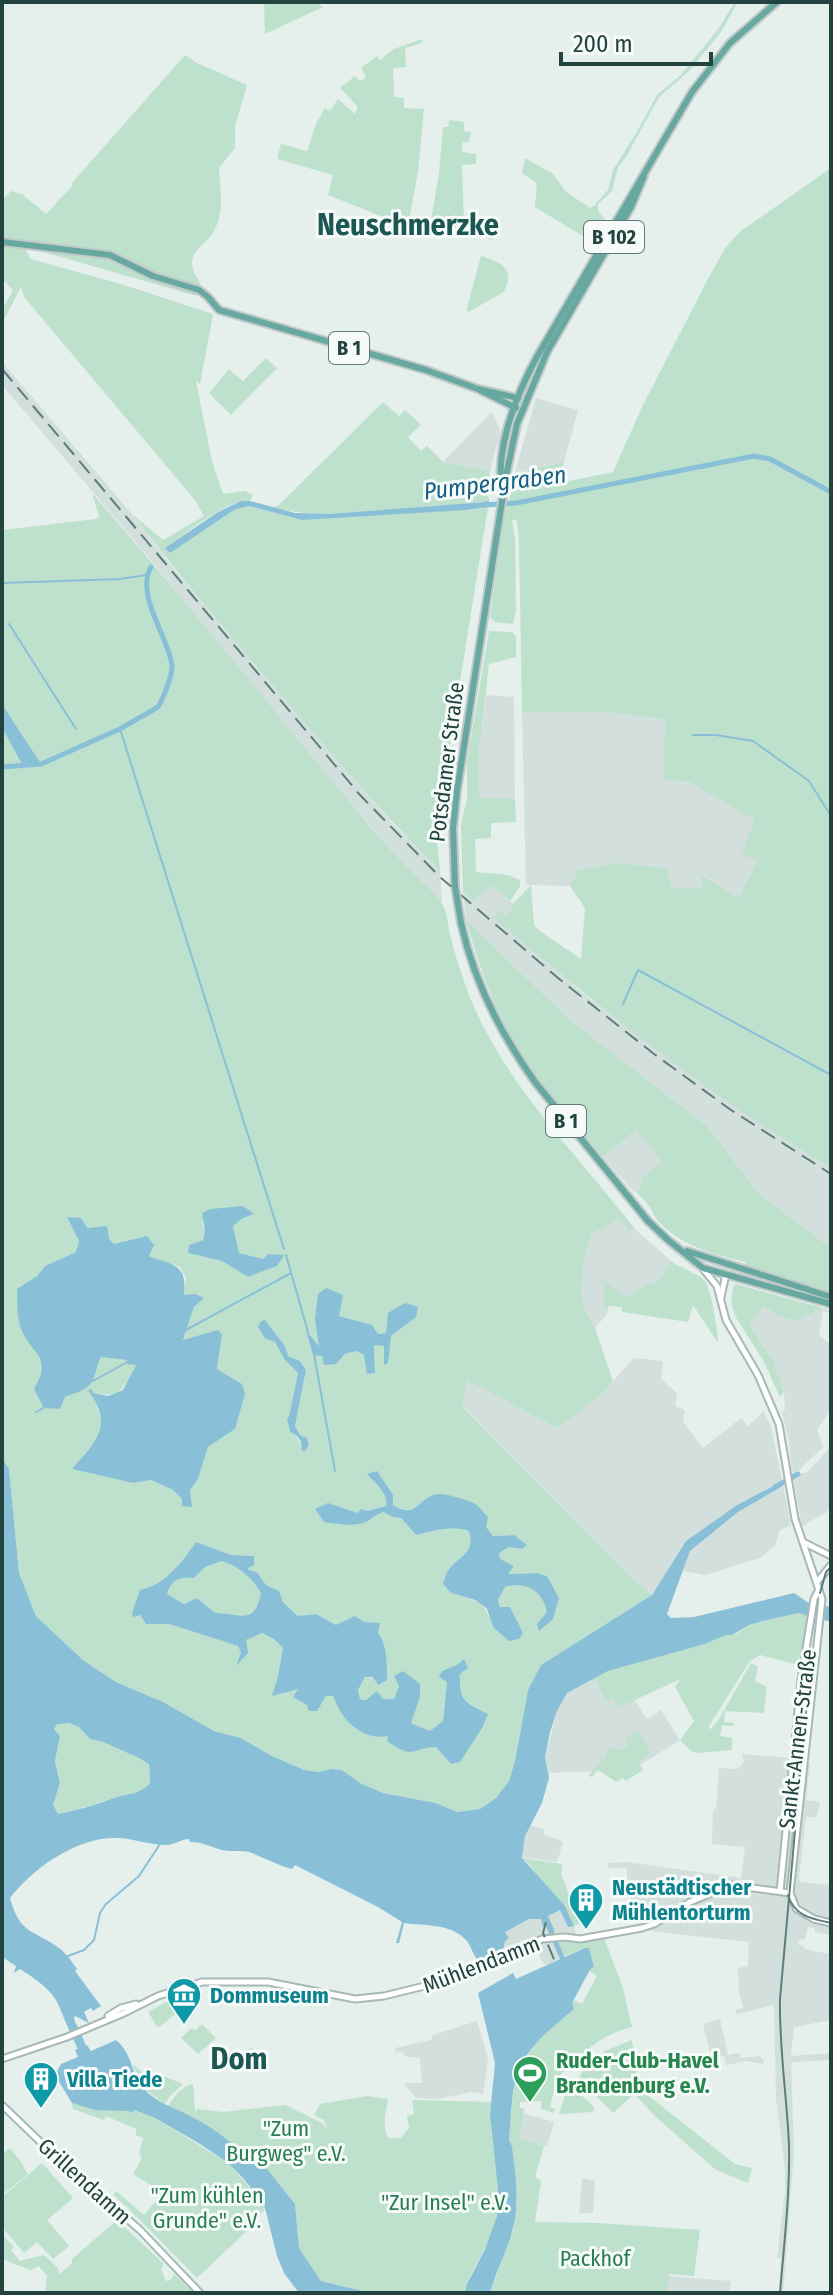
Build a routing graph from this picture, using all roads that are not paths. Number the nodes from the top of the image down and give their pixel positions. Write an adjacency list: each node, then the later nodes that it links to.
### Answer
1 (777, 2): 2 (main road, B 102)
2 (644, 176): 5 (main road, B 102); 6 (main road, B 102)
3 (2, 242): 4 (main road, B 1)
4 (478, 389): 5 (main road, B 1); 7 (main road, B 1)
5 (518, 398): 6 (main road, B 1); 7 (main road, B 102)
6 (524, 404): 7 (main road); 8 (main road, Potsdamer Straße / B 1)
7 (514, 408): 8 (main road, Potsdamer Straße / B 1)
8 (502, 500): 9 (main road, Potsdamer Straße / B 1, bridge)
9 (677, 1246): 10 (main road, Potsdamer Straße / B 1); 11 (main road, Potsdamer Straße / B 1)
10 (728, 1265): 12 (main road); 13 (main road, Potsdamer Straße)
11 (703, 1268): 12 (main road, Potsdamer Straße / B 1); 14 (street)
12 (726, 1274): 14 (street); 15 (main road, B 1)
13 (831, 1297)
14 (720, 1300): 16 (street)
15 (831, 1304)
16 (803, 1542): 17 (street); 19 (street)
17 (831, 1556)
18 (831, 1565): 19 (street)
19 (818, 1585): 20 (street, Sankt-Annen-Straße); 20 (street, Sankt-Annen-Straße)
20 (815, 1621): 21 (street, Sankt-Annen-Straße); 22 (street, Sankt-Annen-Straße)
21 (780, 1891): 22 (street); 24 (street, Mühlendamm)
22 (790, 1893): 23 (street)
23 (831, 1923)
24 (2, 2059)
25 (2, 2105): 26 (street, Grillendamm)
26 (200, 2293)

